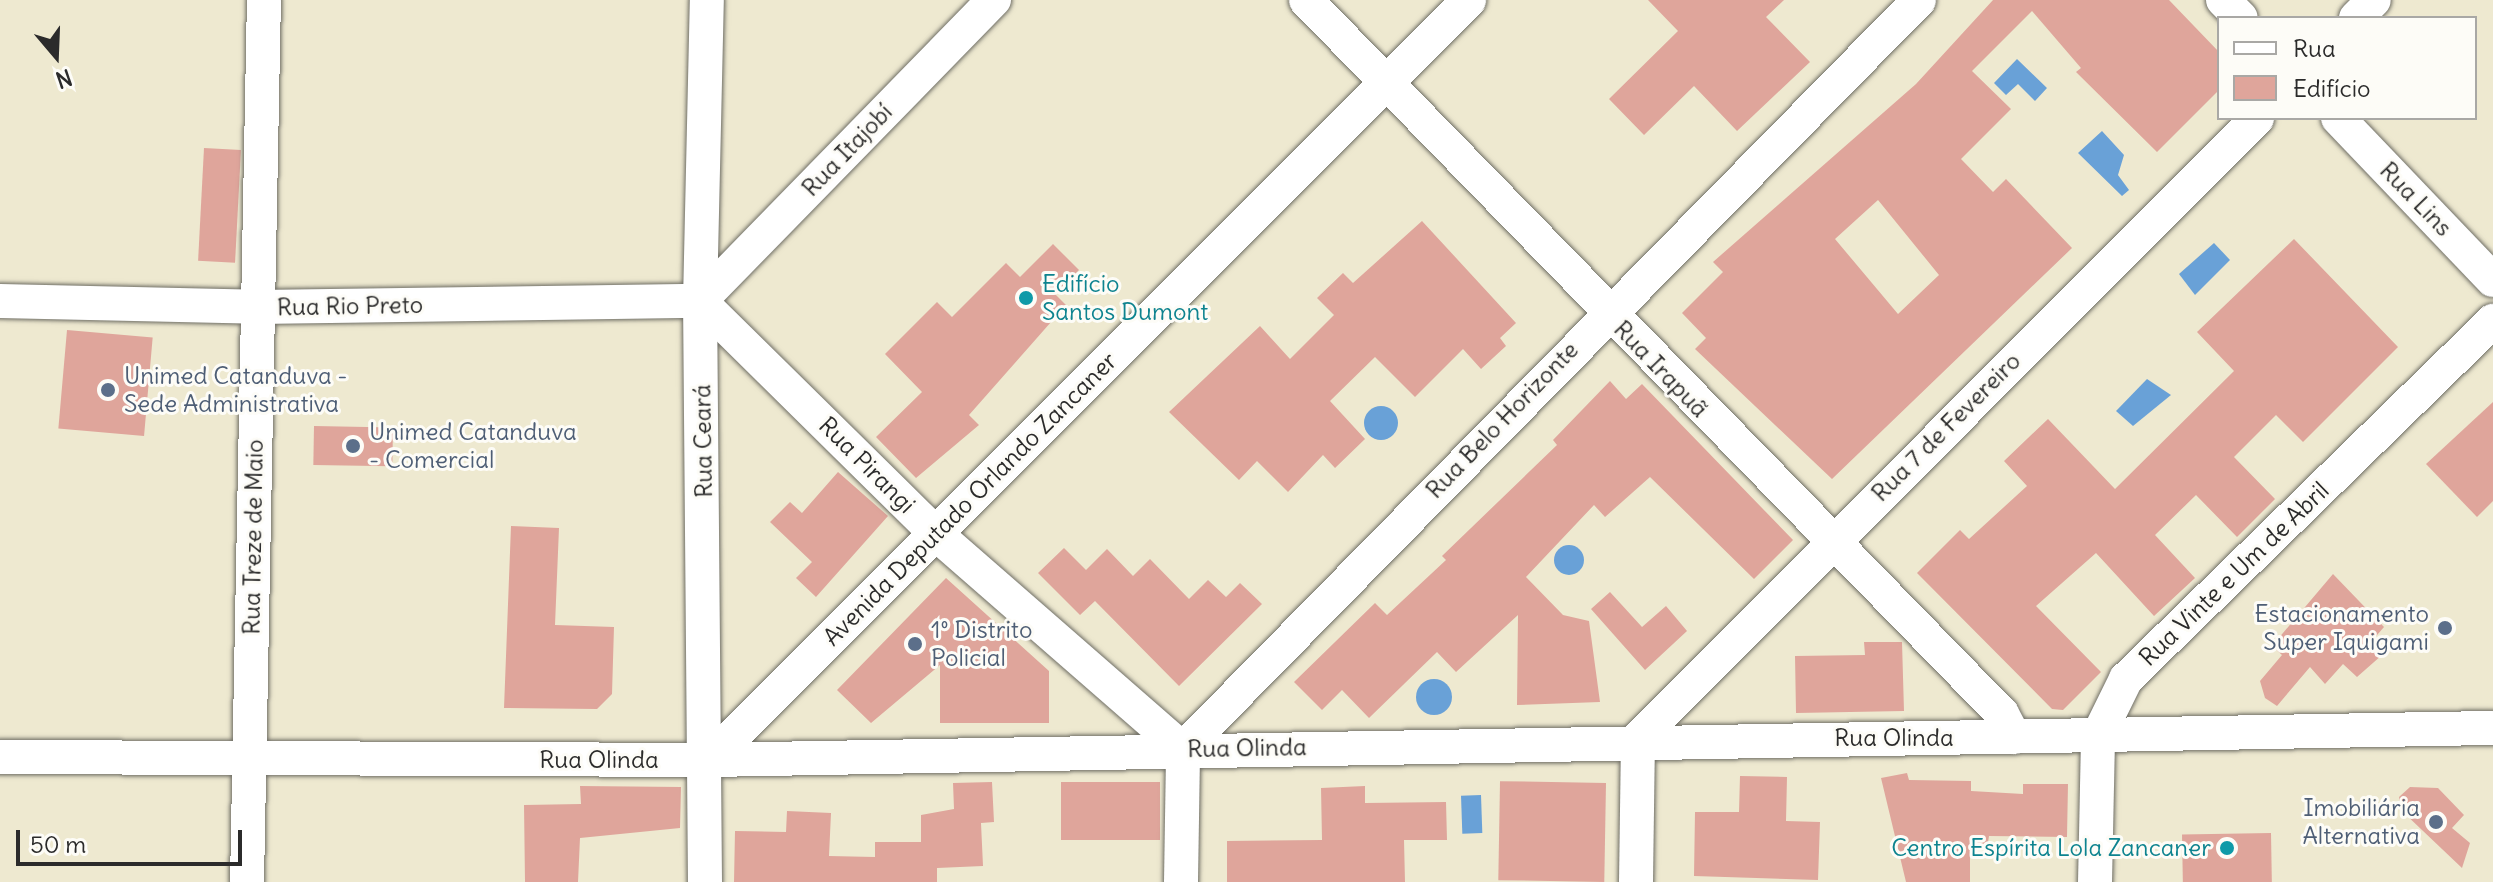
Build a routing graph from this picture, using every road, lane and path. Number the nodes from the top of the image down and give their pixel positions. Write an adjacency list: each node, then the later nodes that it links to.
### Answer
1 (264, 0): 17 (street, Rua Treze de Maio)
2 (707, 0): 16 (street, Rua Ceará)
3 (994, 0): 16 (street, Rua Itajobí)
4 (1306, 0): 11 (street, Rua Irapuã)
5 (1469, 0): 11 (street, Avenida Deputado Orlando Zancaner)
6 (1919, 0): 18 (street, Rua Belo Horizonte)
7 (2223, 0): 9 (street)
8 (2374, 0): 10 (street)
9 (2239, 16)
10 (2358, 16)
11 (1387, 83): 18 (street, Rua Irapuã); 20 (street, Avenida Deputado Orlando Zancaner)
12 (2255, 120): 21 (street, Rua 7 de Fevereiro)
13 (2340, 120): 14 (street, Rua Lins)
14 (2493, 280)
15 (0, 301): 17 (street, Rua Rio Preto)
16 (700, 301): 17 (street, Rua Rio Preto); 20 (street, Rua Pirangi); 23 (street, Rua Ceará)
17 (257, 307): 30 (street, Rua Treze de Maio)
18 (1606, 312): 21 (street, Rua Irapuã); 28 (street, Rua Belo Horizonte)
19 (2493, 321): 25 (street, Rua Vinte e Um de Abril)
20 (935, 533): 22 (street, Avenida Deputado Orlando Zancaner); 28 (street, Rua Pirangi)
21 (1830, 543): 26 (street, Rua Irapuã); 27 (street, Rua 7 de Fevereiro)
22 (781, 688): 23 (street); 31 (street, Avenida Deputado Orlando Zancaner)
23 (707, 694): 31 (street, Rua Ceará)
24 (2493, 728): 25 (street, Rua Olinda)
25 (2098, 736): 26 (street, Rua Olinda); 36 (street, Rua Vinte e Um de Abril)
26 (2014, 737): 27 (street, Rua Olinda)
27 (1638, 739): 28 (street, Rua Olinda); 35 (street)
28 (1183, 749): 31 (street, Rua Olinda); 34 (street)
29 (0, 757): 30 (street, Rua Olinda)
30 (248, 759): 31 (street, Rua Olinda); 32 (street, Rua Treze de Maio)
31 (709, 760): 33 (street, Rua Ceará)
32 (247, 882)
33 (705, 882)
34 (1181, 882)
35 (1636, 882)
36 (2095, 882)

